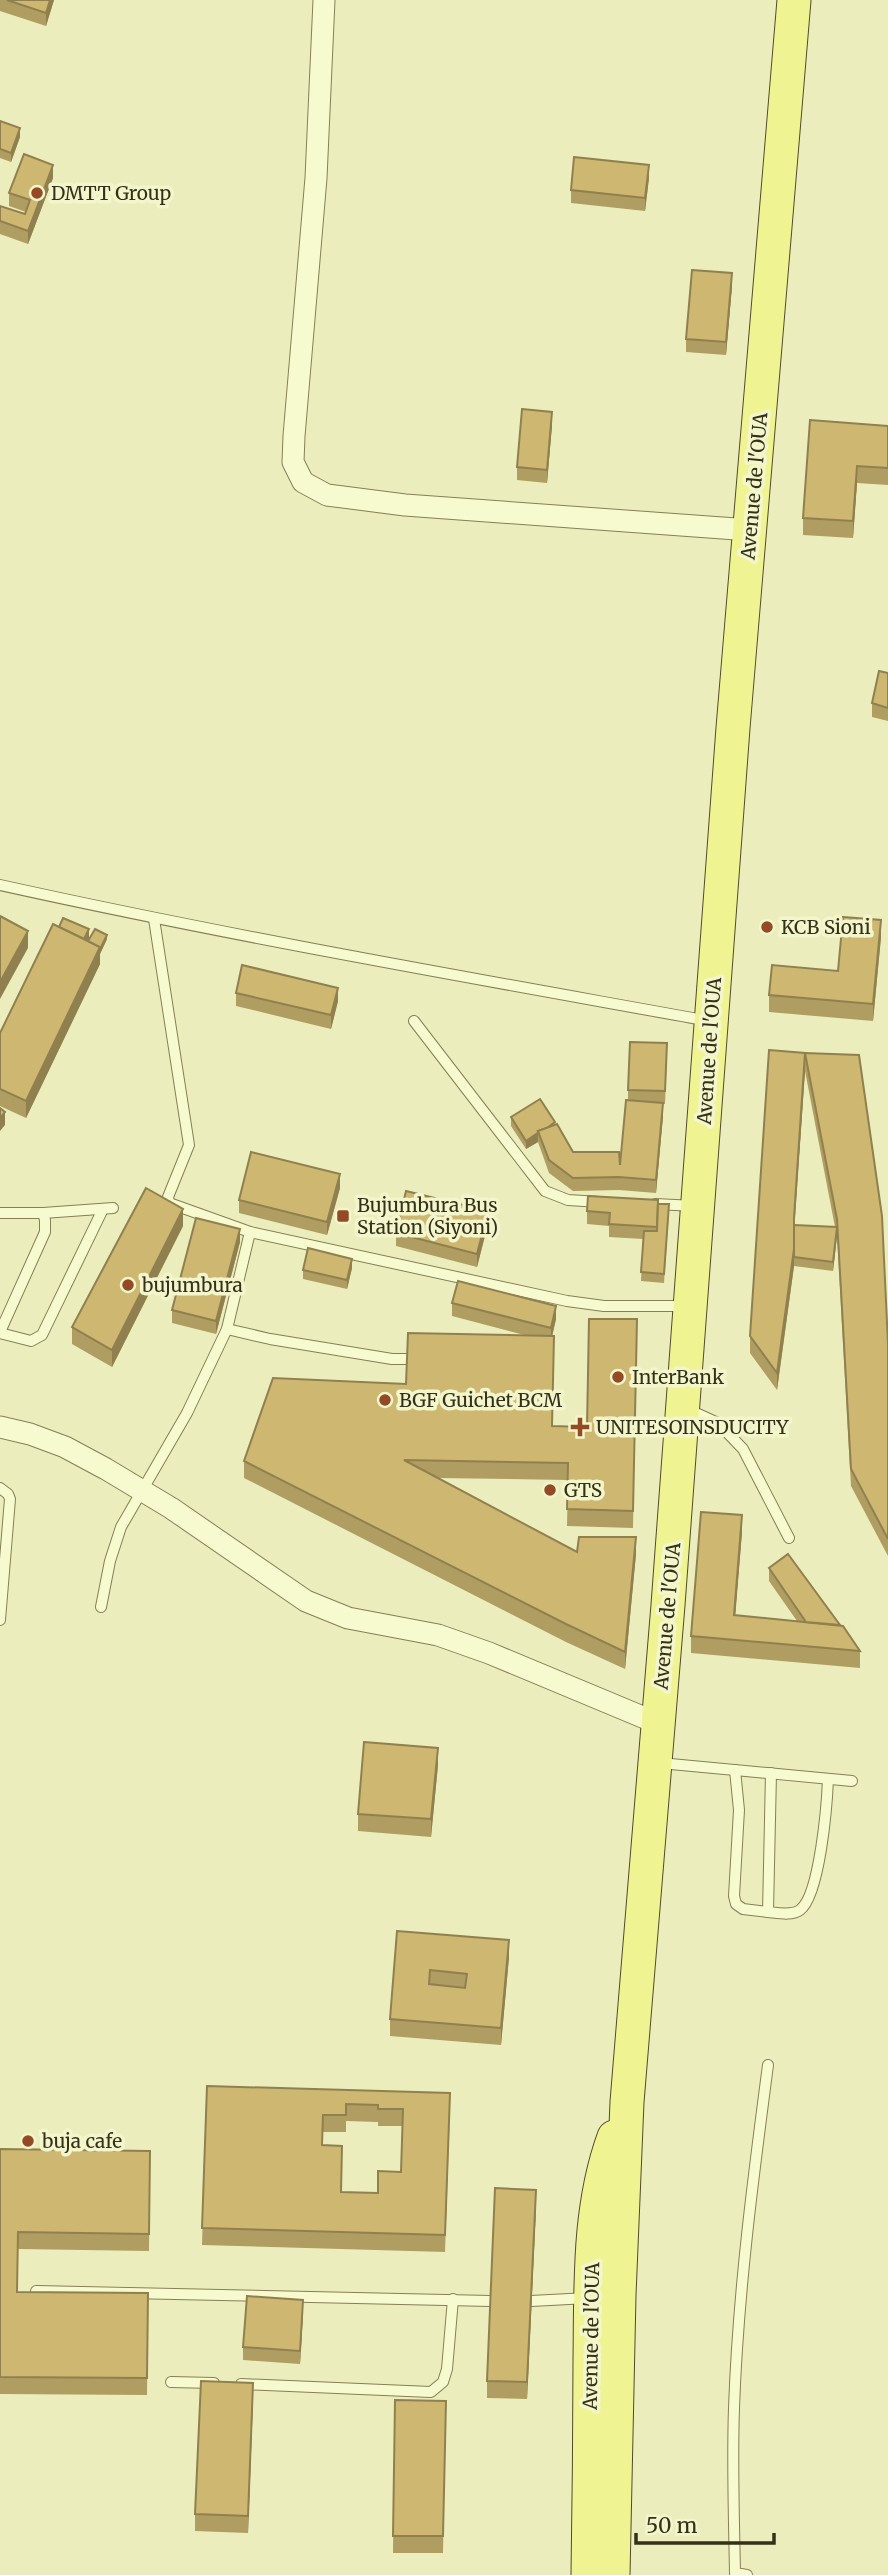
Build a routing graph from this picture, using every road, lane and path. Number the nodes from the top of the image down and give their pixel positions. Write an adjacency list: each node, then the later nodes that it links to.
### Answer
1 (324, 0): 3 (street)
2 (794, 0): 3 (main road, Avenue de l'OUA)
3 (750, 530): 7 (main road, Avenue de l'OUA)
4 (0, 885): 5 (lane)
5 (153, 919): 7 (lane); 13 (lane)
6 (414, 1021): 8 (lane)
7 (711, 1021): 10 (main road, Avenue de l'OUA)
8 (612, 1202)
9 (648, 1204): 10 (lane)
10 (697, 1206): 14 (main road, Avenue de l'OUA)
11 (0, 1213): 12 (lane)
12 (43, 1213): 16 (lane); 16 (lane)
13 (250, 1232): 14 (lane); 15 (lane)
14 (690, 1306): 18 (main road, Avenue de l'OUA)
15 (227, 1329): 17 (lane); 21 (lane)
16 (0, 1332)
17 (406, 1359)
18 (683, 1407): 22 (lane); 25 (main road, Avenue de l'OUA)
19 (0, 1427): 21 (street)
20 (0, 1488): 24 (lane)
21 (143, 1492): 23 (lane); 25 (street)
22 (789, 1538)
23 (101, 1607)
24 (0, 1620)
25 (657, 1723): 26 (main road, Avenue de l'OUA)
26 (653, 1762): 27 (lane); 34 (main road, Avenue de l'OUA)
27 (735, 1770): 28 (lane); 31 (lane)
28 (771, 1773): 29 (lane); 31 (lane)
29 (828, 1779): 30 (lane); 31 (lane)
30 (852, 1781)
31 (768, 1913)
32 (768, 2065): 39 (lane)
33 (36, 2291): 35 (lane)
34 (605, 2297): 37 (lane); 40 (main road, Avenue de l'OUA); 41 (main road, Avenue de l'OUA)
35 (453, 2299): 36 (lane); 38 (lane)
36 (491, 2301)
37 (531, 2301)
38 (171, 2382)
39 (732, 2574): 42 (lane)
40 (588, 2575)
41 (613, 2575)
42 (747, 2575)

